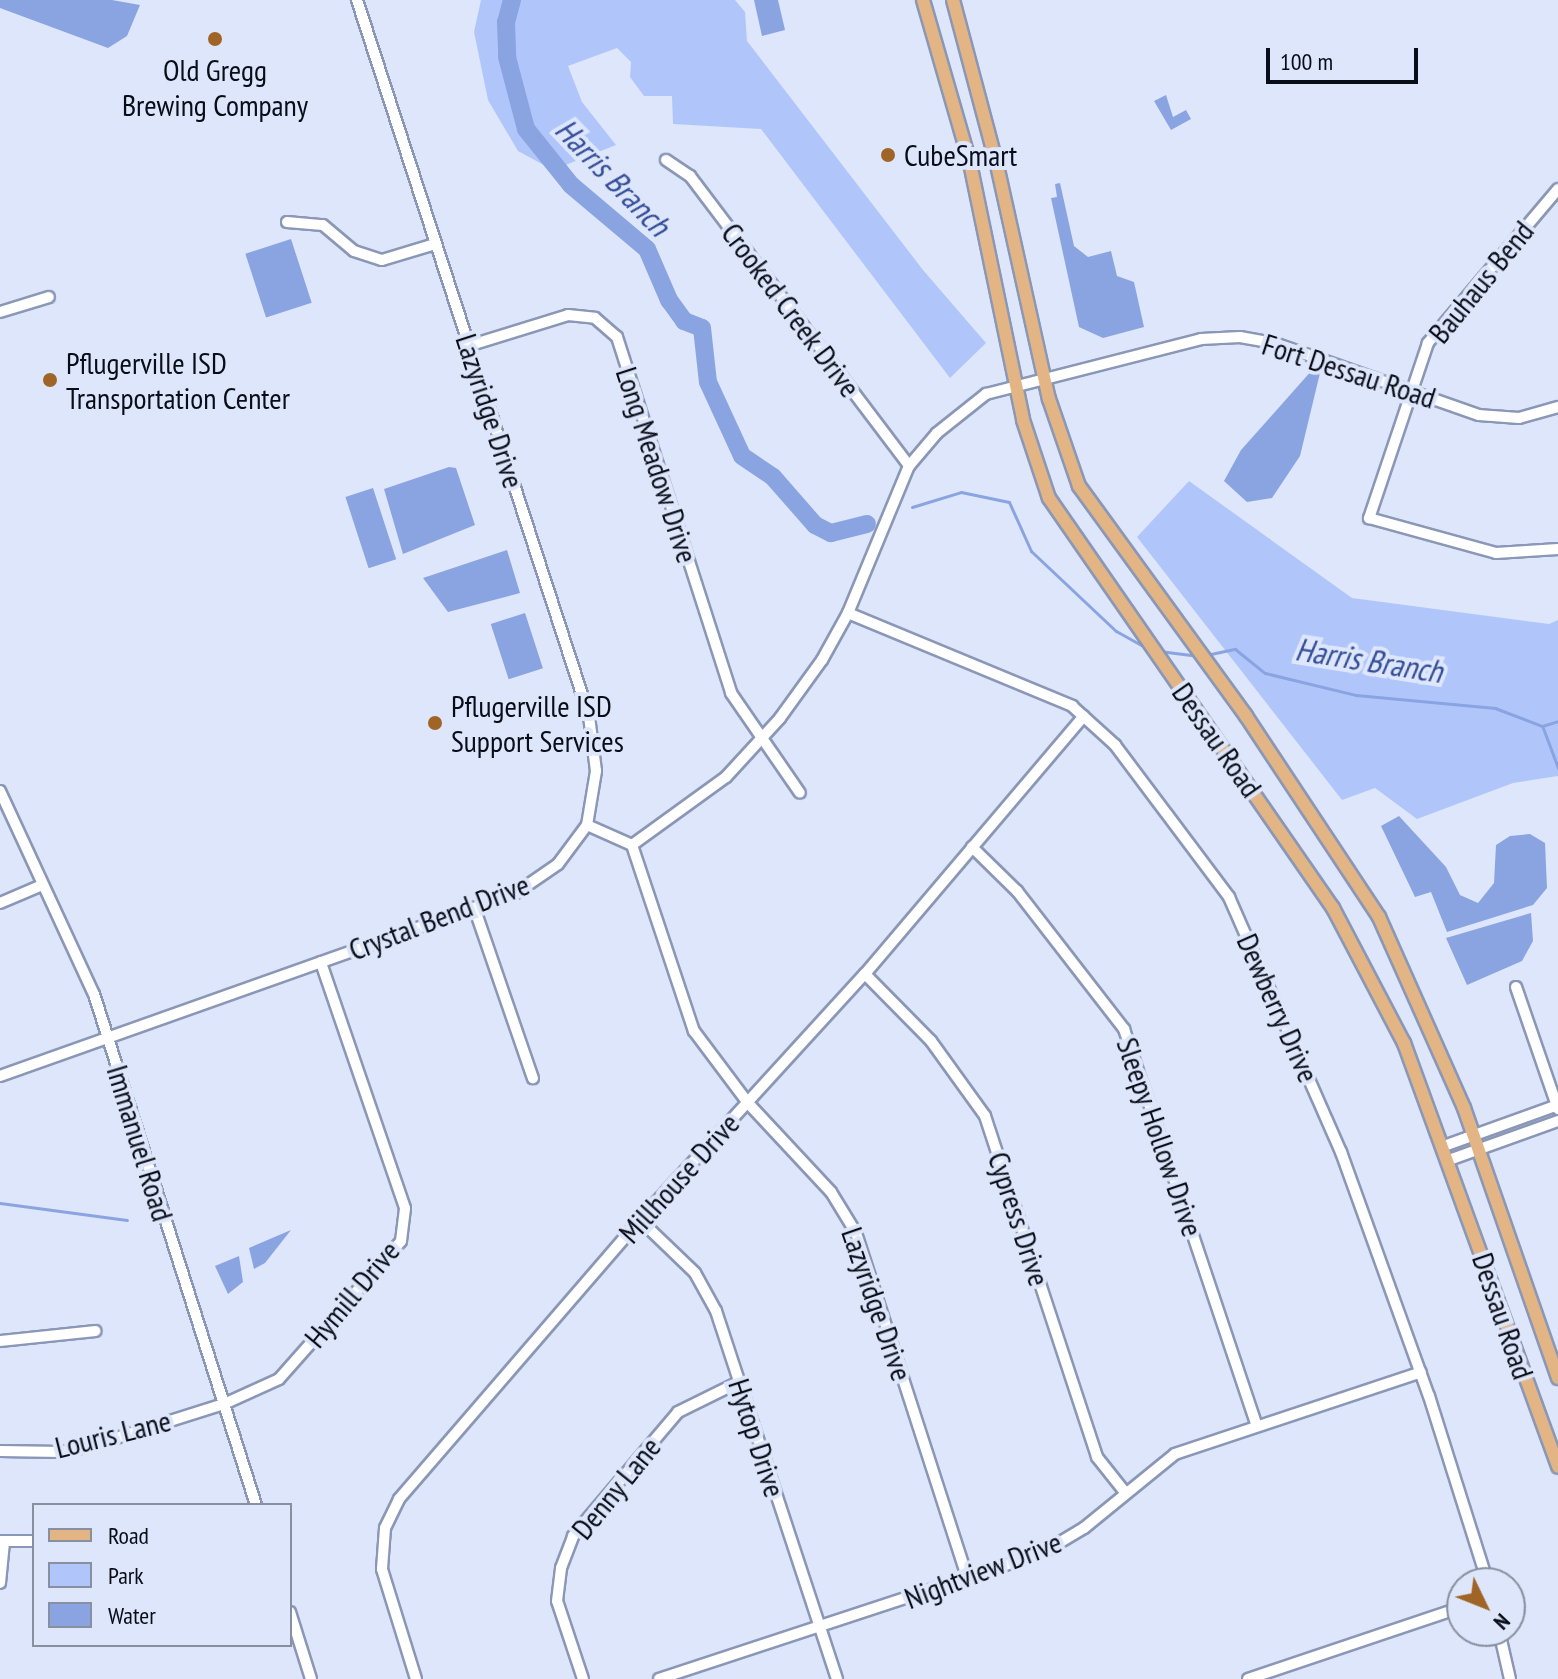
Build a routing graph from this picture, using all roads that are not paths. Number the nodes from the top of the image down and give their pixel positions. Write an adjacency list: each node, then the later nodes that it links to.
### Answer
1 (357, 0): 7 (street, Lazyridge Drive)
2 (923, 0): 12 (main road, Dessau Road)
3 (953, 0): 11 (main road, Dessau Road)
4 (666, 160): 15 (street, Crooked Creek Drive)
5 (1558, 189): 13 (street, Bauhaus Bend)
6 (287, 222): 7 (street)
7 (435, 244): 10 (street, Lazyridge Drive)
8 (49, 297): 9 (street)
9 (0, 312)
10 (468, 346): 19 (street, Long Meadow Drive); 22 (street, Lazyridge Drive)
11 (1045, 376): 12 (street, Fort Dessau Road); 13 (street, Fort Dessau Road); 37 (main road, Dessau Road)
12 (1018, 383): 15 (street); 38 (main road, Dessau Road)
13 (1411, 390): 14 (street, Fort Dessau Road); 16 (street, Bauhaus Bend)
14 (1558, 407)
15 (909, 466): 17 (street)
16 (1558, 549)
17 (848, 613): 18 (street, Dewberry Drive); 19 (street)
18 (1084, 716): 24 (street, Millhouse Drive); 44 (street, Dewberry Drive)
19 (761, 739): 21 (street, Long Meadow Drive); 23 (street)
20 (0, 791): 25 (street, Immanuel Road)
21 (800, 793)
22 (587, 825): 23 (street); 27 (street, Crystal Bend Drive)
23 (632, 845): 34 (street, Lazyridge Drive)
24 (972, 847): 29 (street, Millhouse Drive); 48 (street, Sleepy Hollow Drive)
25 (40, 886): 26 (street); 31 (street, Immanuel Road)
26 (0, 903)
27 (475, 910): 28 (street, Crystal Bend Drive); 33 (street)
28 (321, 962): 31 (street, Crystal Bend Drive); 47 (street, Hymill Drive)
29 (865, 974): 34 (street, Millhouse Drive); 51 (street, Cypress Drive)
30 (1516, 987): 35 (street)
31 (108, 1040): 32 (street, Crystal Bend Drive); 47 (street, Immanuel Road)
32 (0, 1076)
33 (533, 1078)
34 (748, 1103): 41 (street, Millhouse Drive); 56 (street, Lazyridge Drive)
35 (1558, 1107): 37 (street)
36 (1558, 1121): 39 (street)
37 (1472, 1136): 38 (street); 39 (main road, Dessau Road)
38 (1444, 1146): 40 (main road, Dessau Road)
39 (1477, 1150): 40 (street); 45 (main road, Dessau Road)
40 (1449, 1160): 50 (main road, Dessau Road)
41 (640, 1220): 46 (street, Hytop Drive); 63 (street, Millhouse Drive)
42 (95, 1331): 43 (street)
43 (0, 1341)
44 (1421, 1372): 48 (street, Nightview Drive); 55 (street, Dewberry Drive)
45 (1558, 1378)
46 (739, 1382): 60 (street, Hytop Drive); 64 (street, Denny Lane)
47 (224, 1404): 49 (street, Louris Lane); 52 (street, Immanuel Road)
48 (1256, 1424): 51 (street, Nightview Drive)
49 (0, 1451)
50 (1558, 1467)
51 (1124, 1491): 56 (street, Nightview Drive)
52 (255, 1503)
53 (32, 1541): 54 (street)
54 (2, 1542): 57 (street)
55 (1483, 1567)
56 (968, 1579): 60 (street, Nightview Drive)
57 (0, 1583)
58 (1446, 1612): 67 (street)
59 (292, 1618): 62 (street)
60 (820, 1628): 65 (street, Nightview Drive); 66 (street, Hytop Drive)
61 (1503, 1647): 68 (street)
62 (311, 1679)
63 (416, 1679)
64 (583, 1679)
65 (659, 1679)
66 (837, 1679)
67 (1248, 1679)
68 (1510, 1679)

